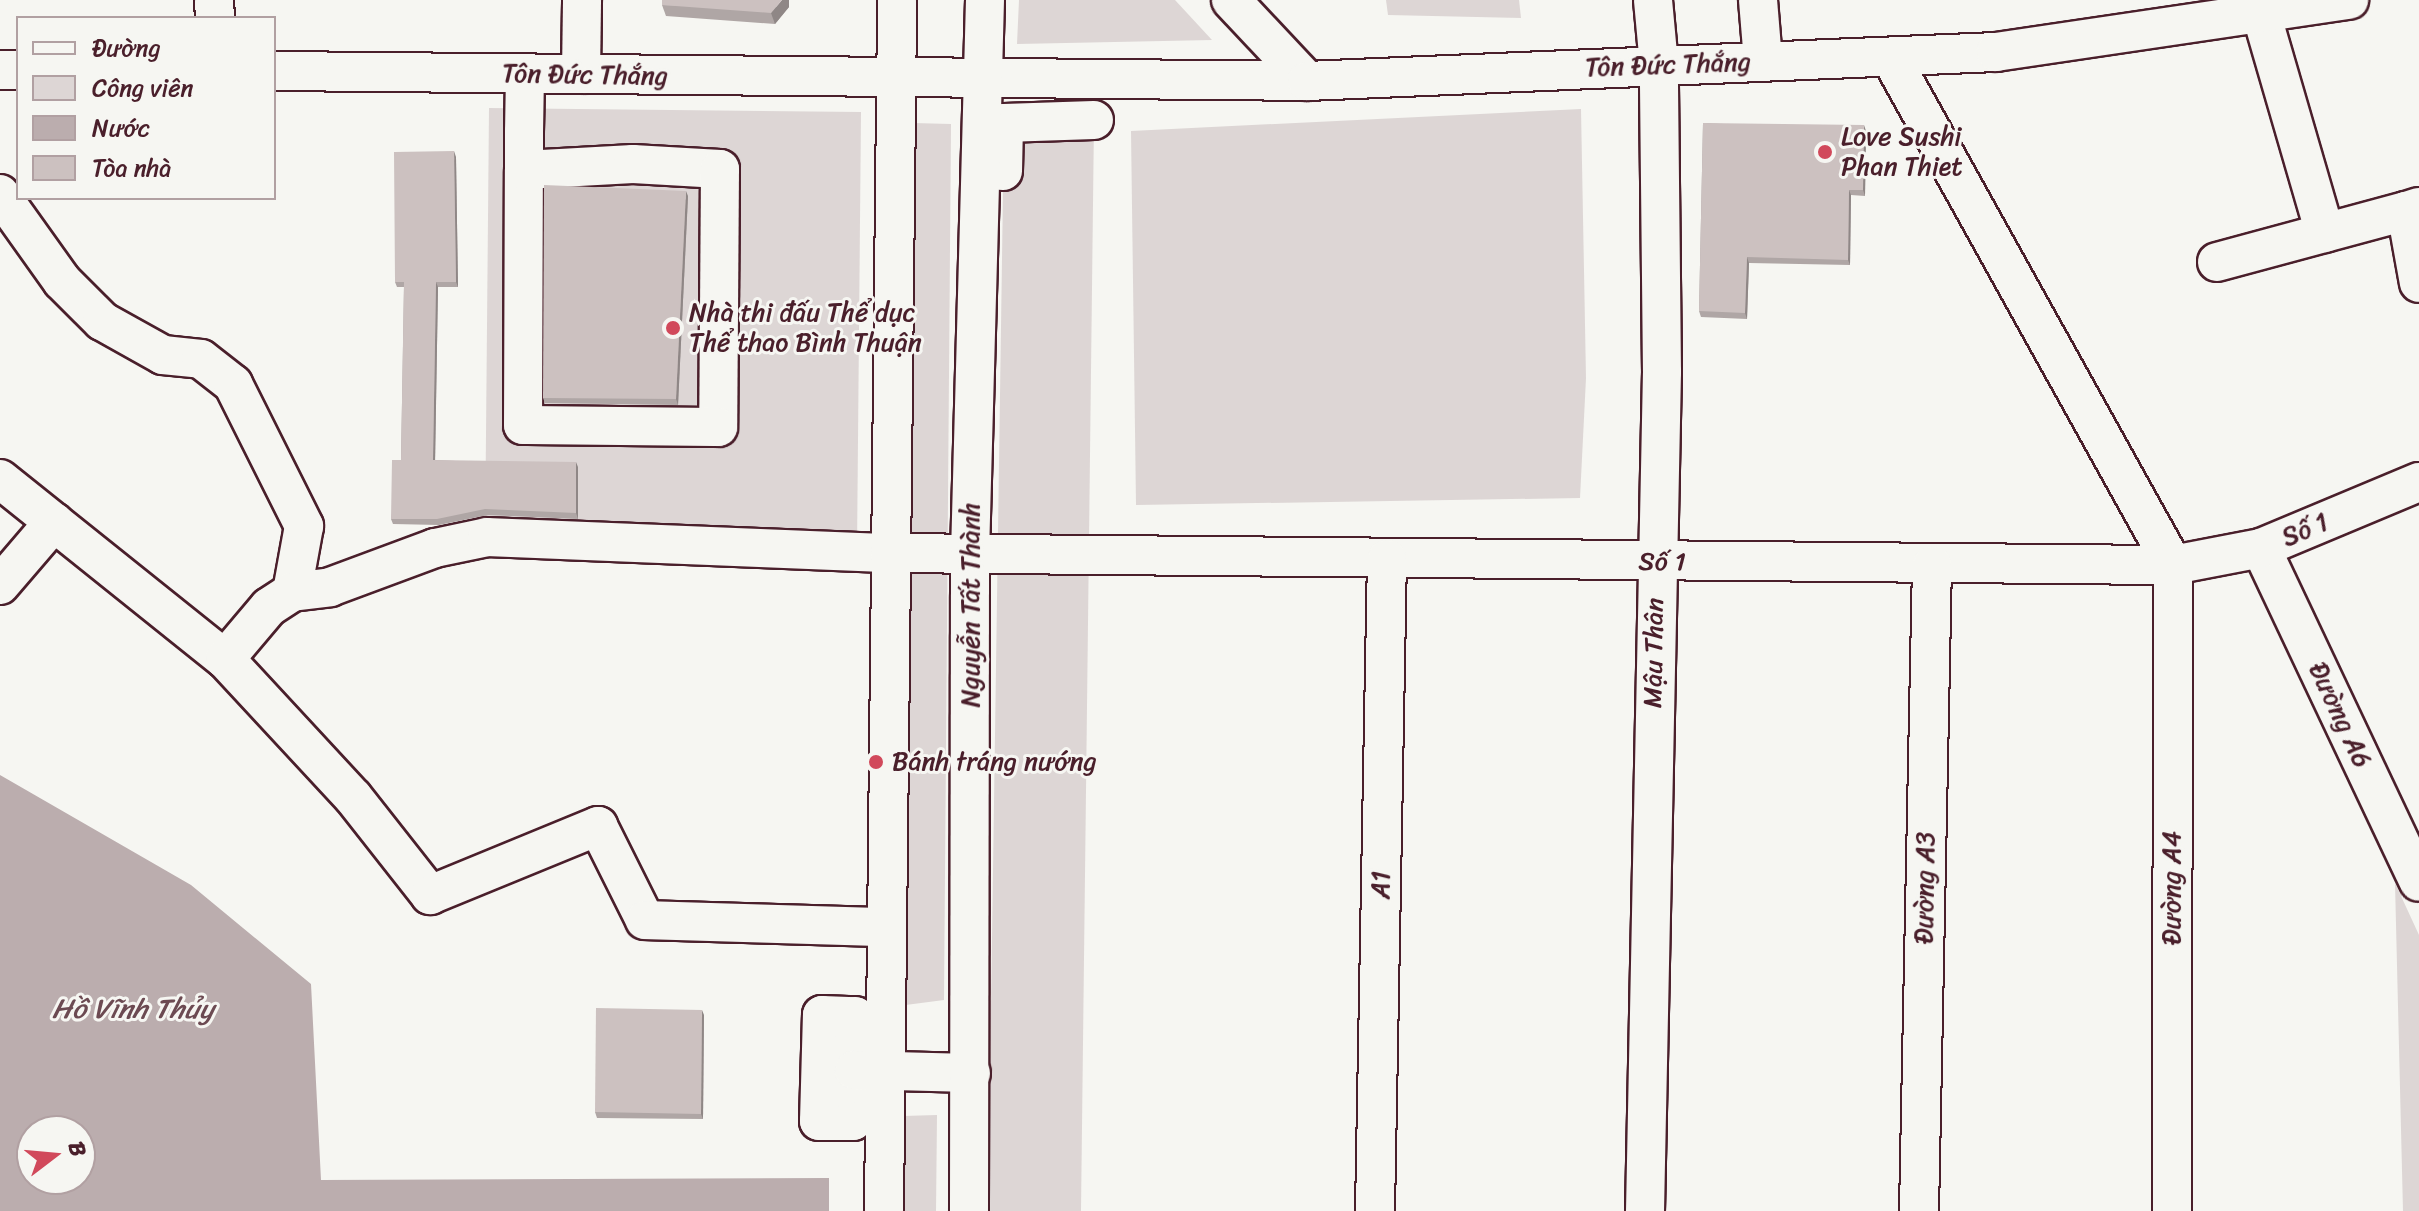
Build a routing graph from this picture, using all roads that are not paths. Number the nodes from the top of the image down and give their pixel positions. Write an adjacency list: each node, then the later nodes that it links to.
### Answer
1 (582, 0): 15 (street)
2 (897, 0): 16 (street)
3 (985, 0): 17 (street, Nguyễn Tất Thành)
4 (1231, 0): 18 (street)
5 (1653, 0): 12 (street, Mậu Thân)
6 (1758, 0): 11 (street)
7 (2349, 0): 9 (street, Tôn Đức Thắng)
8 (2196, 11): 9 (street, Tôn Đức Thắng); 10 (street, Tôn Đức Thắng)
9 (2261, 13): 23 (street)
10 (1891, 58): 11 (street, Tôn Đức Thắng); 35 (street)
11 (1763, 61): 12 (street, Tôn Đức Thắng)
12 (1659, 65): 18 (street, Tôn Đức Thắng); 33 (street, Mậu Thân)
13 (276, 71): 14 (street, Tôn Đức Thắng)
14 (525, 74): 15 (street, Tôn Đức Thắng); 20 (street)
15 (581, 74): 16 (street, Tôn Đức Thắng)
16 (895, 78): 17 (street, Tôn Đức Thắng); 30 (street)
17 (983, 81): 18 (street, Tôn Đức Thắng); 31 (street, Nguyễn Tất Thành)
18 (1307, 81)
19 (1094, 120): 31 (street)
20 (524, 170): 20 (street)
21 (0, 194): 37 (street)
22 (2413, 209): 23 (street); 25 (street)
23 (2325, 233): 24 (street)
24 (2217, 262)
25 (2419, 283)
26 (0, 479): 28 (street)
27 (2419, 482): 29 (street, Số 1)
28 (54, 522): 36 (street); 38 (street)
29 (2261, 548): 35 (street, Số 1); 39 (street, Đường A6)
30 (890, 553): 31 (street, Số 1); 37 (street, Số 1); 40 (street)
31 (982, 554): 32 (street, Số 1); 42 (street, Nguyễn Tất Thành); 45 (street)
32 (1387, 559): 33 (street, Số 1); 46 (street, A1)
33 (1656, 562): 34 (street, Số 1); 47 (street, Mậu Thân)
34 (1932, 565): 35 (street, Số 1); 48 (street, Đường A3)
35 (2173, 565): 49 (street, Đường A4)
36 (0, 585)
37 (292, 592): 38 (street)
38 (225, 659): 40 (street)
39 (2419, 882)
40 (885, 927): 41 (street)
41 (869, 1070): 42 (street); 43 (street)
42 (971, 1073): 44 (street, Nguyễn Tất Thành)
43 (884, 1211)
44 (969, 1211)
45 (988, 1211)
46 (1375, 1211)
47 (1645, 1211)
48 (1919, 1211)
49 (2172, 1211)

